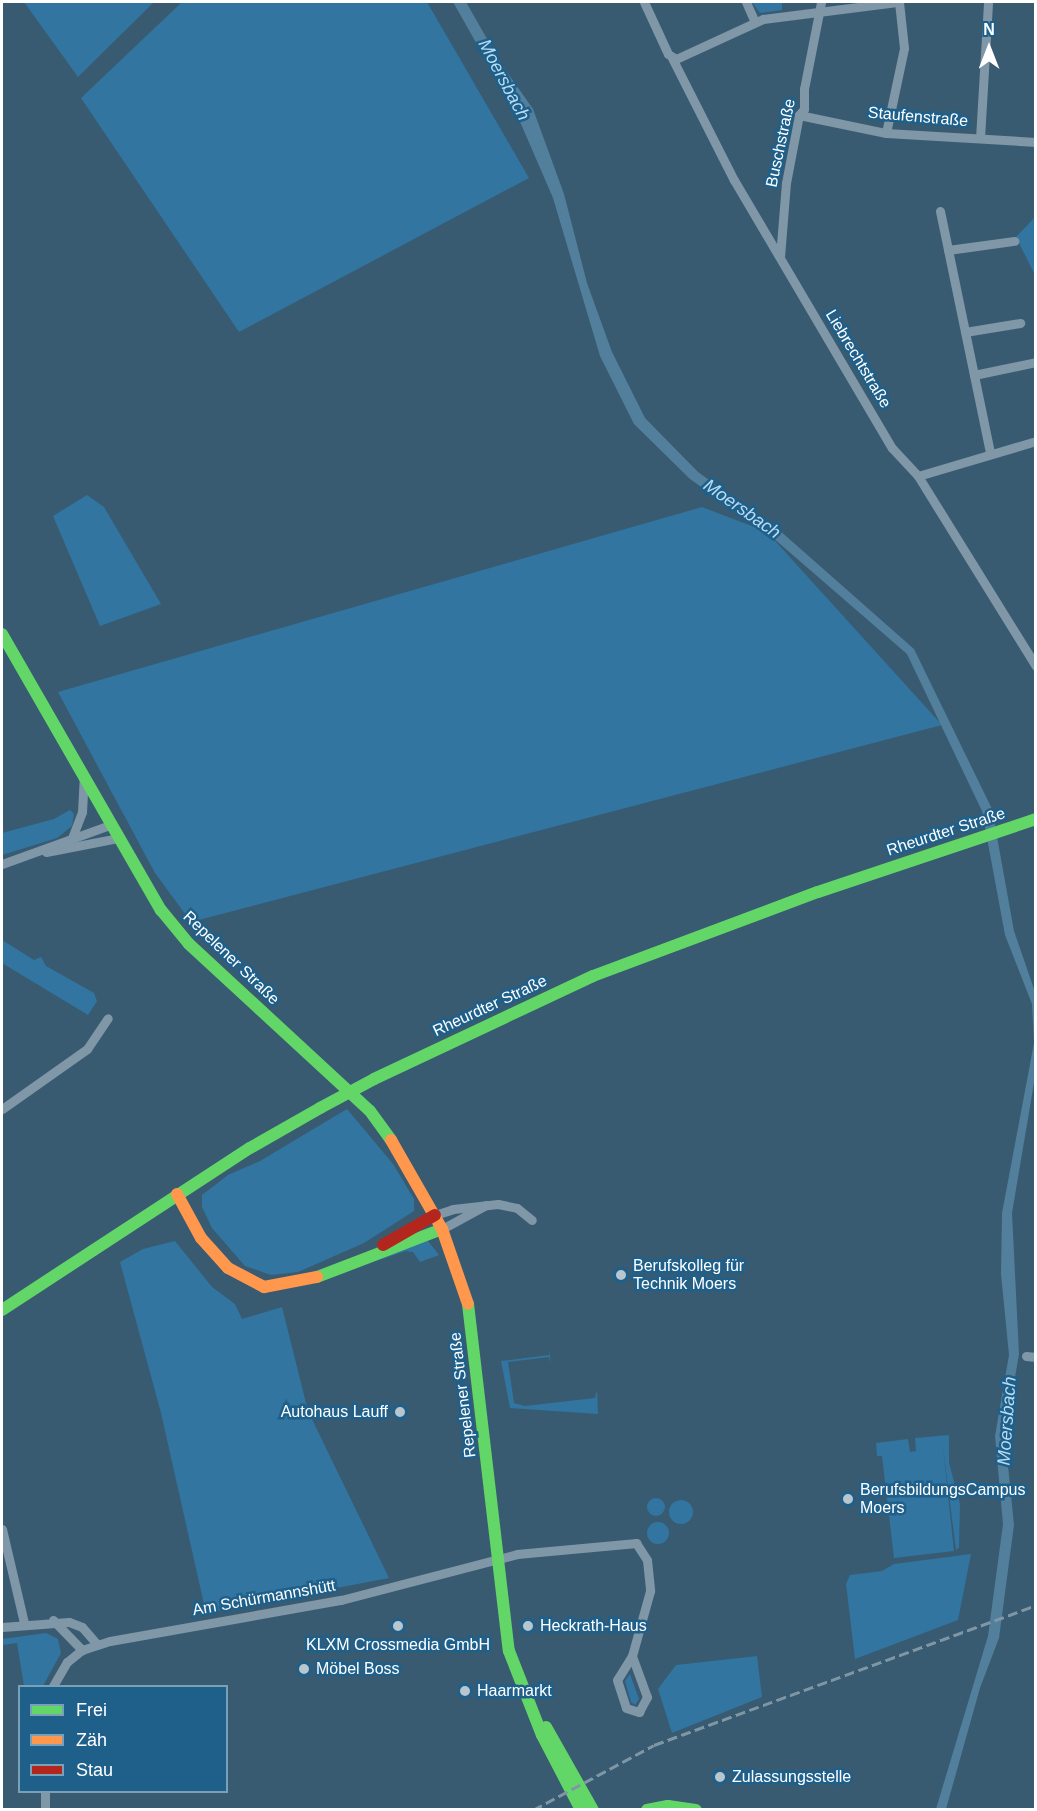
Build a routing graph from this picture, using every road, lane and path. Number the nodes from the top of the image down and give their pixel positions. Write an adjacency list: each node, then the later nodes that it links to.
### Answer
1 (644, 2): 7 (street, Liebrechtstraße)
2 (746, 2): 6 (street)
3 (898, 2): 5 (street); 9 (street)
4 (988, 2): 10 (street)
5 (821, 5): 6 (street); 8 (street, Buschstraße)
6 (755, 22): 7 (street)
7 (674, 58): 15 (street, Liebrechtstraße)
8 (800, 116): 9 (street, Staufenstraße); 15 (street, Buschstraße)
9 (886, 133): 10 (street, Staufenstraße)
10 (980, 138): 11 (street, Staufenstraße)
11 (1035, 142)
12 (940, 211): 14 (street)
13 (1014, 240): 14 (street)
14 (948, 250): 17 (street)
15 (780, 257): 22 (street, Liebrechtstraße)
16 (1020, 323): 17 (street)
17 (965, 332): 19 (street)
18 (1035, 362): 19 (street)
19 (974, 375): 21 (street)
20 (1035, 441): 21 (street)
21 (990, 453): 22 (street)
22 (918, 476): 24 (street, Liebrechtstraße)
23 (2, 634): 25 (main road, Repelener Straße)
24 (1035, 666)
25 (84, 778): 27 (main road, Repelener Straße); 28 (street)
26 (1035, 819): 34 (main road, Rheurdter Straße, bridge)
27 (110, 825): 28 (street); 29 (main road, Repelener Straße)
28 (72, 838): 30 (street)
29 (118, 838): 30 (street); 36 (main road, Repelener Straße)
30 (43, 852): 31 (street)
31 (2, 864)
32 (108, 1018): 33 (street)
33 (2, 1109)
34 (177, 1194): 39 (main road); 40 (main road, Rheurdter Straße)
35 (488, 1204): 36 (street); 37 (street); 38 (street)
36 (435, 1215): 38 (main road, Repelener Straße); 39 (main road)
37 (532, 1220)
38 (442, 1229): 39 (main road); 42 (main road, Repelener Straße)
39 (367, 1255)
40 (2, 1310)
41 (2, 1529): 44 (street)
42 (498, 1561): 46 (street, Am Schürmannshütt); 48 (street); 50 (main road, Repelener Straße)
43 (53, 1620): 44 (street); 46 (street); 47 (street)
44 (24, 1623): 45 (street)
45 (2, 1626)
46 (97, 1644): 47 (street, Am Schürmannshütt)
47 (82, 1650): 49 (street, Am Schürmannshütt)
48 (632, 1656): 48 (street)
49 (54, 1685)
50 (536, 1716): 52 (main road, Repelener Straße); 54 (main road, Repelener Straße)
51 (45, 1793): 53 (street)
52 (586, 1796): 55 (main road, Repelener Straße); 56 (main road)
53 (45, 1809)
54 (581, 1809)
55 (593, 1809)
56 (602, 1809)
57 (647, 1809): 58 (main road)
58 (696, 1809)

